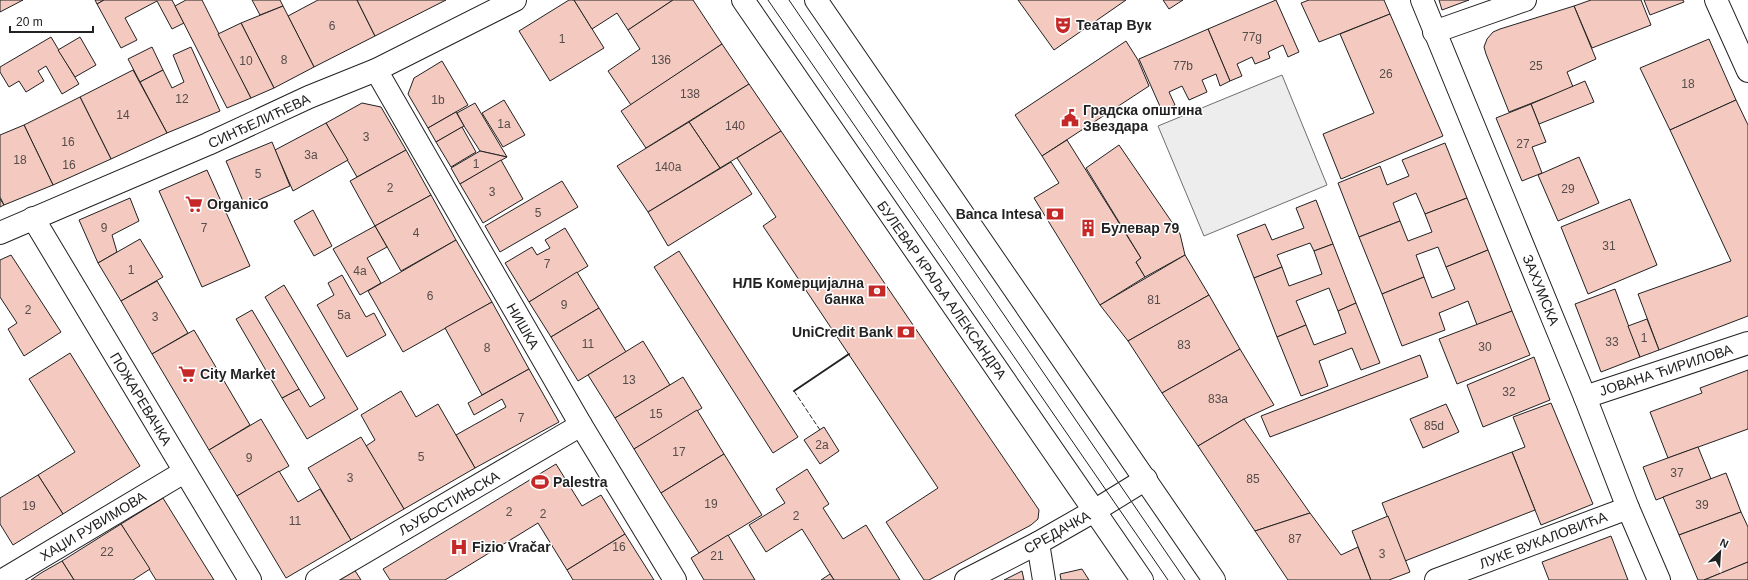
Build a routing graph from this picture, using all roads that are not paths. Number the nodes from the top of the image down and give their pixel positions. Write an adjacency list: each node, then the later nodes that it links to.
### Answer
1 (515, 0): 8 (street, СИНЂЕЛИЋЕВА)
2 (743, 0): 18 (street, БУЛЕВАР КРАЉА АЛЕКСАНДРА)
3 (816, 0): 16 (street)
4 (1422, 0): 7 (street, ЗАХУМСКА)
5 (1525, 0): 7 (street)
6 (1716, 0): 9 (street)
7 (1434, 32): 13 (street, ЗАХУМСКА)
8 (376, 70): 10 (street, СИНЂЕЛИЋЕВА); 14 (street, НИШКА)
9 (1748, 71)
10 (33, 218): 11 (street, СИНЂЕЛИЋЕВА); 15 (street, ПОЖАРЕВАЧКА)
11 (0, 233)
12 (1748, 343): 13 (street, ЈОВАНА ЋИРИЛОВА)
13 (1585, 397): 17 (street, ЗАХУМСКА)
14 (581, 425): 22 (street, ЉУБОСТИЊСКА); 23 (street, НИШКА)
15 (184, 472): 20 (street, ХАЏИ РУВИМОВА); 21 (street, ПОЖАРЕВАЧКА)
16 (1146, 479): 18 (street, СРЕДАЧКА); 27 (street)
17 (1628, 508): 28 (street, ЛУКЕ ВУКАЛОВИЋА); 29 (street, ЗАХУМСКА)
18 (1094, 511): 19 (street, СРЕДАЧКА); 26 (street, БУЛЕВАР КРАЉА АЛЕКСАНДРА)
19 (1038, 543): 24 (street, СРЕДАЧКА); 25 (street)
20 (3, 580)
21 (250, 580)
22 (317, 580)
23 (675, 580)
24 (966, 580)
25 (1044, 580)
26 (1142, 580)
27 (1214, 580)
28 (1436, 580)
29 (1659, 580)

